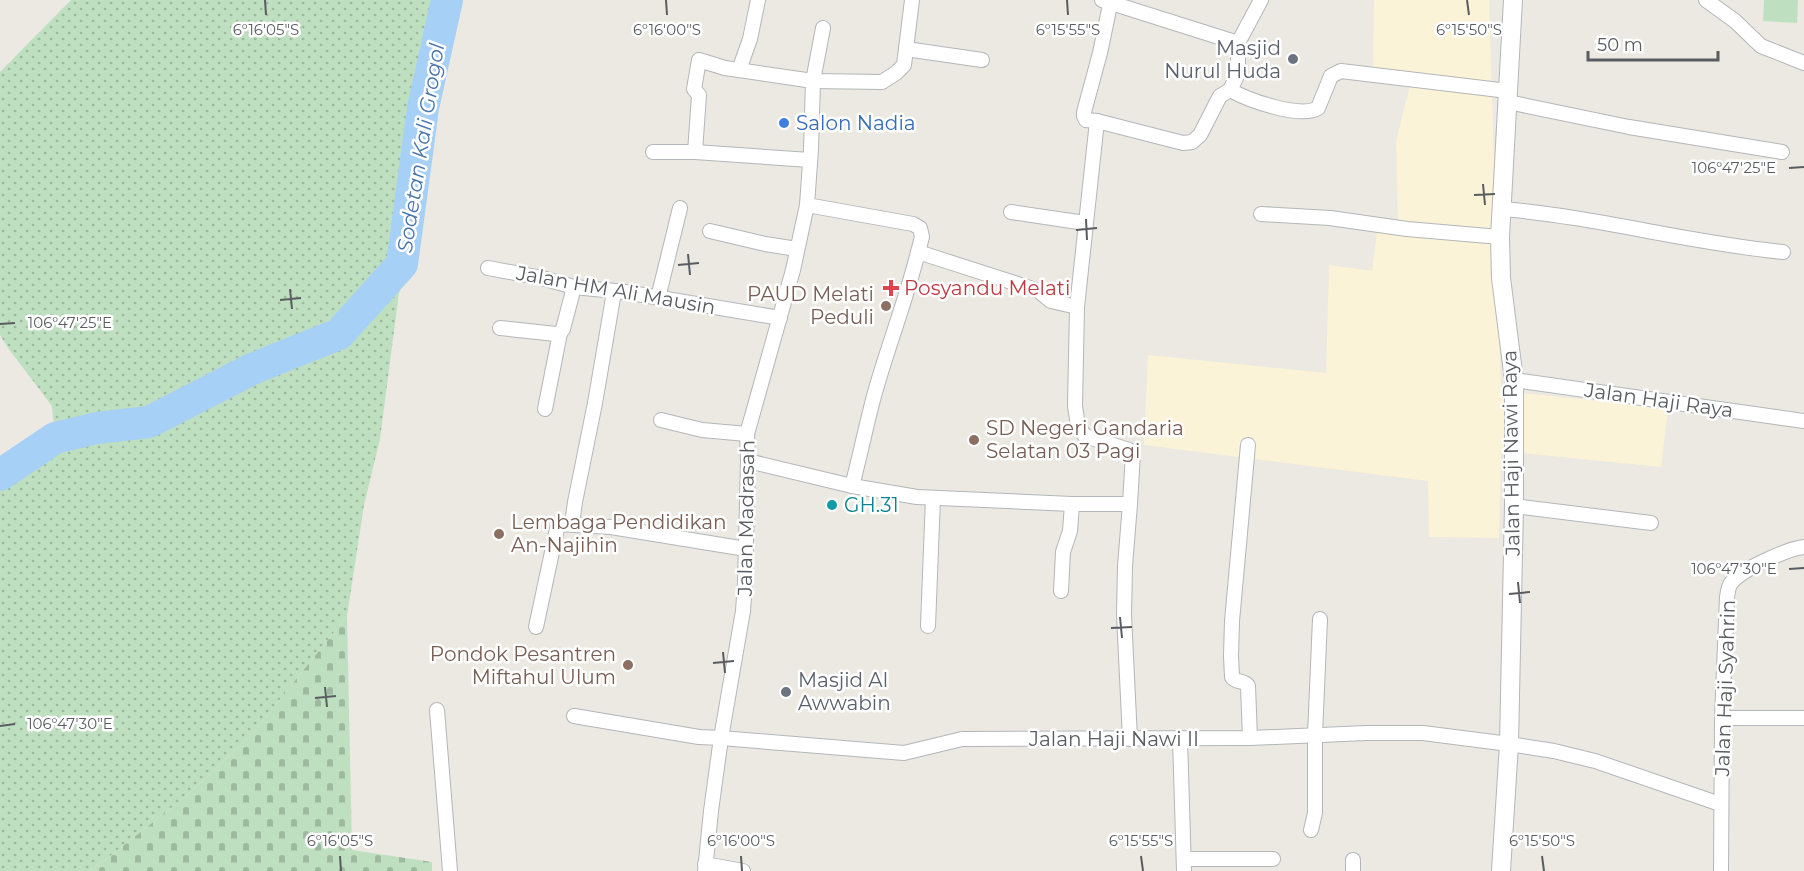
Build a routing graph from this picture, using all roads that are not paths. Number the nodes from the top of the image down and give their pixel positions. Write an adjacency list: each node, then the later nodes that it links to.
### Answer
1 (758, 0): 12 (street)
2 (912, 0): 9 (street)
3 (1261, 0): 8 (street)
4 (1513, 0): 15 (street, Jalan Haji Nawi Raya)
5 (1706, 0): 11 (street)
6 (1108, 1): 8 (street); 16 (street)
7 (823, 28): 13 (street, Jalan Madrasah)
8 (1238, 43): 14 (street)
9 (906, 49): 10 (street); 13 (street)
10 (982, 60)
11 (1804, 63)
12 (732, 69): 13 (street); 19 (street)
13 (813, 81): 20 (street, Jalan Madrasah)
14 (1230, 90): 15 (street); 16 (street)
15 (1508, 97): 18 (street); 23 (street, Jalan Haji Nawi Raya)
16 (1097, 121): 26 (street)
17 (654, 152): 19 (street)
18 (1782, 152)
19 (695, 153): 20 (street)
20 (810, 160): 21 (street, Jalan Madrasah)
21 (807, 204): 29 (street, Jalan Madrasah); 30 (street)
22 (680, 208): 35 (street)
23 (1503, 209): 28 (street, Jalan Haji Nawi Raya); 31 (street)
24 (1011, 212): 26 (street)
25 (1261, 214): 28 (street)
26 (1085, 223): 36 (street)
27 (710, 231): 29 (street)
28 (1500, 237): 40 (street, Jalan Haji Nawi Raya)
29 (797, 249): 37 (street, Jalan Madrasah)
30 (918, 252): 36 (street); 47 (street)
31 (1784, 252)
32 (488, 268): 33 (street, Jalan HM Ali Mausin)
33 (574, 287): 34 (street, Jalan HM Ali Mausin); 39 (street)
34 (614, 292): 35 (street, Jalan HM Ali Mausin); 53 (street)
35 (658, 298): 37 (street, Jalan HM Ali Mausin)
36 (1077, 307): 50 (street)
37 (780, 318): 44 (street, Jalan Madrasah)
38 (500, 327): 39 (street)
39 (560, 333): 41 (street)
40 (1514, 380): 43 (street, Jalan Haji Raya); 51 (street, Jalan Haji Nawi Raya)
41 (545, 409)
42 (661, 420): 44 (street)
43 (1804, 421)
44 (747, 434): 46 (street, Jalan Madrasah)
45 (1248, 445): 67 (street)
46 (748, 461): 47 (street); 55 (street, Jalan Madrasah)
47 (852, 486): 48 (street)
48 (933, 498): 49 (street); 58 (street)
49 (1072, 504): 50 (street); 56 (street)
50 (1130, 504): 68 (street)
51 (1514, 506): 52 (street); 69 (street, Jalan Haji Nawi Raya)
52 (1651, 523)
53 (565, 524): 55 (street); 59 (street)
54 (1804, 547): 62 (street, Jalan Haji Syahrin)
55 (746, 549): 65 (street, Jalan Madrasah)
56 (1061, 591)
57 (1320, 619): 64 (street)
58 (928, 626)
59 (536, 627)
60 (437, 710): 75 (street)
61 (574, 716): 65 (street, Jalan Haji Nawi II)
62 (1722, 718): 63 (street); 70 (street, Jalan Haji Syahrin)
63 (1804, 718)
64 (1315, 735): 67 (street, Jalan Haji Nawi II); 69 (street, Jalan Haji Nawi II); 71 (street)
65 (722, 738): 68 (street, Jalan Haji Nawi II); 74 (street, Jalan Madrasah)
66 (1180, 738): 67 (street, Jalan Haji Nawi II); 68 (street, Jalan Haji Nawi II); 73 (street)
67 (1250, 738)
68 (1130, 739)
69 (1509, 744): 70 (street, Jalan Haji Syahrin); 77 (street, Jalan Haji Nawi Raya)
70 (1720, 804): 78 (street, Jalan Haji Syahrin)
71 (1311, 830)
72 (1274, 859): 73 (street)
73 (1184, 865)
74 (705, 867): 76 (street)
75 (450, 871)
76 (743, 871)
77 (1501, 871)
78 (1721, 871)

